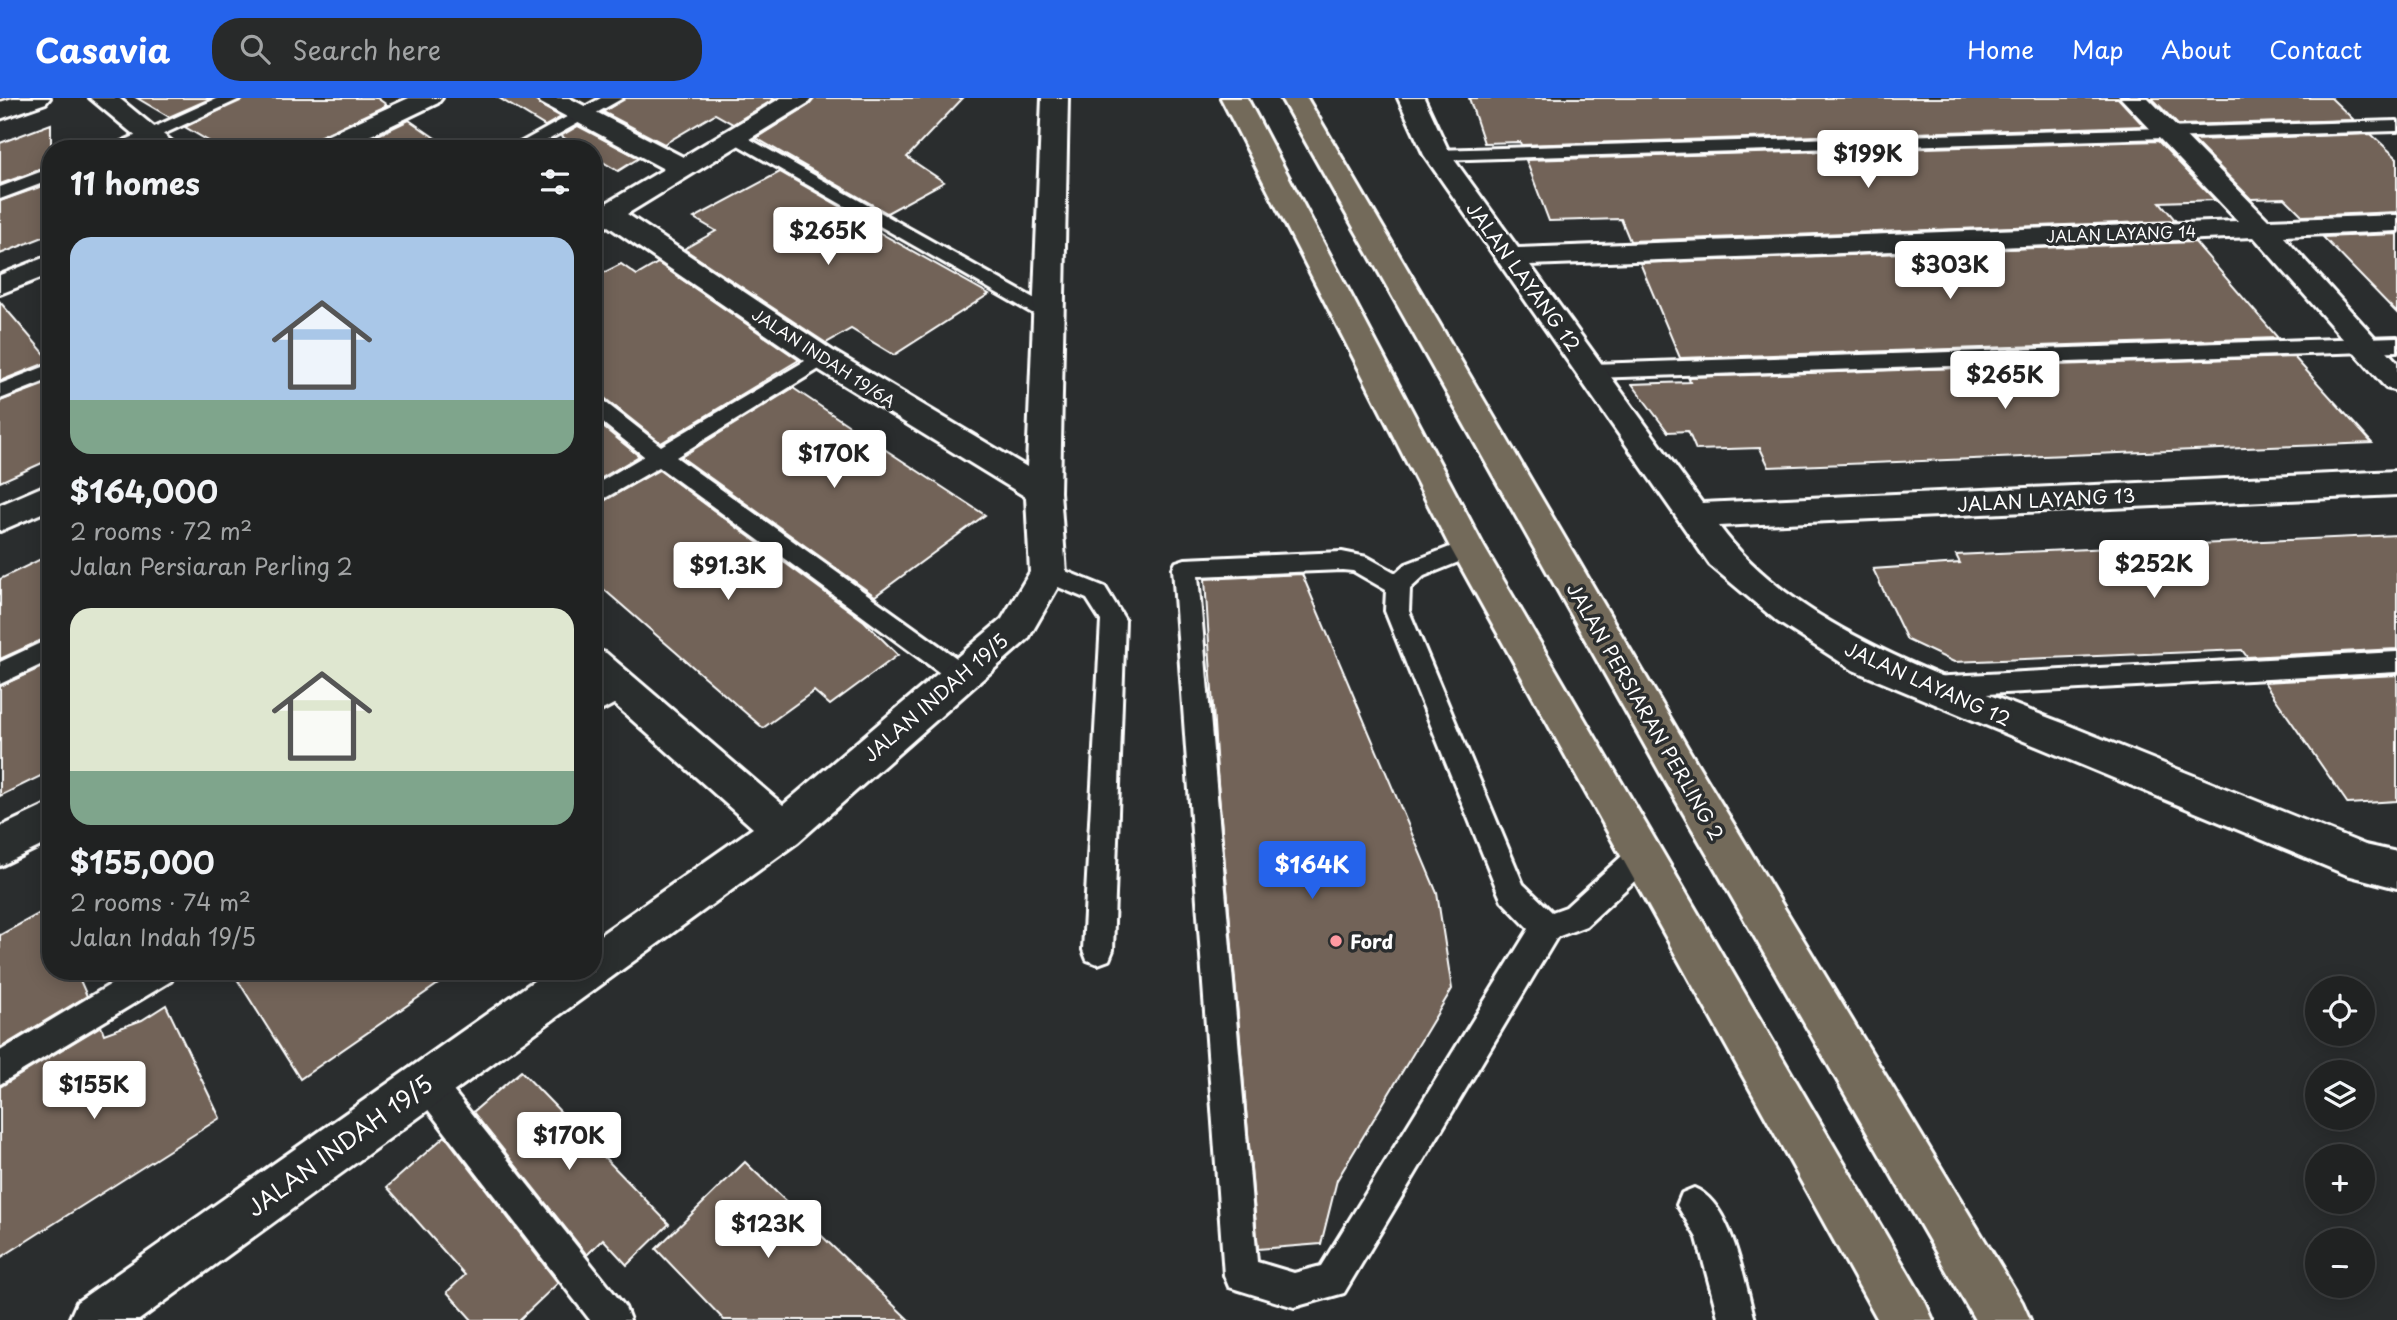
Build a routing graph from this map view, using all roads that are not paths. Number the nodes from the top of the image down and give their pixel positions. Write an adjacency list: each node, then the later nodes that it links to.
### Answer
1 (37, 98): 13 (street)
2 (103, 98): 18 (street)
3 (233, 98): 19 (lane)
4 (429, 98): 20 (street)
5 (550, 98): 14 (street)
6 (614, 98): 14 (lane)
7 (799, 98): 17 (street)
8 (1055, 98): 33 (street)
9 (1234, 98): 49 (main road)
10 (1294, 98): 70 (main road, JALAN PERSIARAN PERLING 2)
11 (1411, 98): 22 (street, JALAN LAYANG 12)
12 (2134, 98): 16 (street)
13 (0, 111)
14 (582, 115): 21 (lane); 23 (street)
15 (2397, 126): 16 (lane)
16 (2167, 132): 22 (lane); 29 (street)
17 (737, 137): 23 (street); 33 (lane)
18 (157, 140)
19 (163, 140)
20 (339, 140)
21 (536, 140)
22 (1437, 155): 30 (street, JALAN LAYANG 12)
23 (685, 169): 26 (street)
24 (42, 177): 25 (lane)
25 (0, 193)
26 (602, 218)
27 (602, 220): 36 (street, JALAN INDAH 19/6A)
28 (2397, 223): 29 (street, JALAN LAYANG 14)
29 (2261, 228): 30 (street, JALAN LAYANG 14); 35 (street)
30 (1510, 257): 37 (street, JALAN LAYANG 12)
31 (42, 268): 32 (street)
32 (0, 285)
33 (1046, 313): 45 (street)
34 (2397, 344): 35 (lane)
35 (2364, 345): 37 (lane); 39 (street)
36 (822, 358): 42 (lane); 45 (street, JALAN INDAH 19/6A)
37 (1592, 371): 47 (street, JALAN LAYANG 12)
38 (42, 375): 40 (lane)
39 (2397, 381)
40 (0, 393)
41 (602, 411): 42 (lane)
42 (659, 456): 44 (lane); 55 (lane)
43 (2397, 482): 47 (street, JALAN LAYANG 13)
44 (602, 491)
45 (1043, 492): 50 (street)
46 (42, 499): 48 (street)
47 (1695, 515): 57 (street, JALAN LAYANG 12)
48 (0, 519)
49 (1468, 549): 51 (lane); 61 (main road)
50 (1048, 573): 55 (street, JALAN INDAH 19/5); 64 (lane)
51 (1398, 586): 63 (lane); 63 (lane)
52 (42, 653): 54 (lane)
53 (2397, 662): 57 (lane)
54 (0, 674)
55 (960, 674): 59 (street, JALAN INDAH 19/5)
56 (602, 686): 59 (street)
57 (1931, 687): 62 (street, JALAN LAYANG 12)
58 (42, 825): 60 (street)
59 (783, 830): 65 (street, JALAN INDAH 19/5)
60 (0, 848)
61 (1643, 855): 63 (lane); 75 (main road)
62 (2397, 870)
63 (1547, 927)
64 (1098, 950)
65 (602, 959)
66 (145, 980): 68 (lane)
67 (571, 980): 69 (street, JALAN INDAH 19/5)
68 (0, 1069)
69 (427, 1083): 72 (street, JALAN INDAH 19/5); 73 (lane)
70 (1898, 1143): 76 (main road, JALAN PERSIARAN PERLING 2); 77 (main road)
71 (1694, 1205): 74 (lane)
72 (104, 1317)
73 (612, 1320)
74 (1737, 1320)
75 (1908, 1320)
76 (2004, 1320)
77 (2030, 1320)

